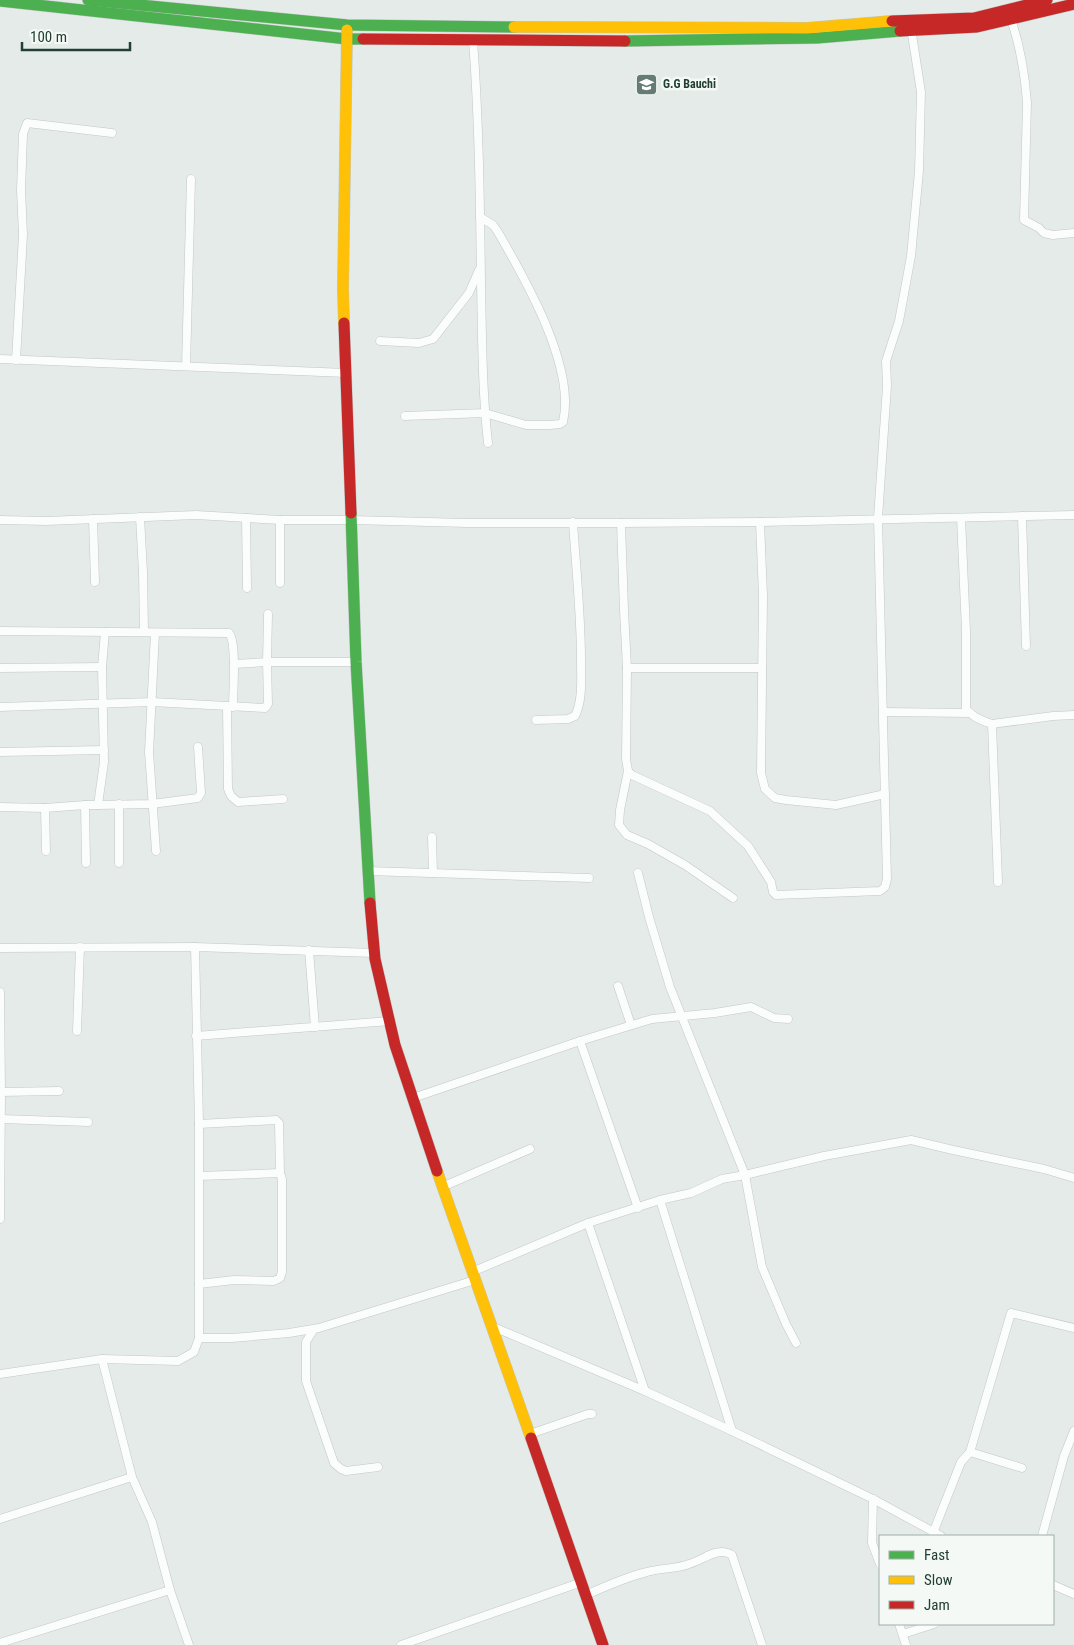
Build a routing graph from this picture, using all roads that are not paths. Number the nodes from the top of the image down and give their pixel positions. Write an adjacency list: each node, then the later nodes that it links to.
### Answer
1 (88, 0): 5 (main road)
2 (1047, 0): 8 (main road)
3 (0, 1): 4 (main road)
4 (41, 3): 10 (main road)
5 (161, 3): 9 (main road)
6 (1074, 4): 7 (main road)
7 (1011, 19): 8 (main road); 15 (street)
8 (910, 24): 9 (main road); 11 (main road); 29 (street)
9 (347, 25): 10 (main road)
10 (347, 39): 11 (main road); 21 (main road)
11 (473, 40): 14 (street)
12 (112, 133): 19 (street)
13 (191, 179): 20 (street)
14 (480, 217): 16 (street); 22 (street)
15 (1074, 233)
16 (481, 266): 17 (street); 22 (street)
17 (380, 341)
18 (0, 359): 19 (street)
19 (16, 360): 20 (street)
20 (186, 366): 21 (street)
21 (346, 373): 34 (main road)
22 (485, 413): 23 (street); 24 (street)
23 (405, 416)
24 (488, 443)
25 (1074, 515): 26 (street)
26 (1022, 516): 30 (street); 46 (street)
27 (140, 517): 28 (street); 31 (street); 42 (street)
28 (246, 518): 33 (street); 40 (street)
29 (878, 518): 30 (street); 36 (street); 58 (street)
30 (961, 518): 59 (street)
31 (93, 519): 32 (street); 38 (street)
32 (0, 520)
33 (280, 520): 34 (street); 39 (street)
34 (351, 520): 35 (street); 48 (main road)
35 (573, 522): 37 (street); 61 (street)
36 (760, 522): 37 (street); 53 (street)
37 (621, 523): 52 (street)
38 (95, 582)
39 (280, 583)
40 (247, 588)
41 (268, 614): 47 (street)
42 (144, 631): 44 (street); 45 (street)
43 (0, 632): 44 (street)
44 (105, 632): 50 (street)
45 (155, 633): 49 (street); 54 (street)
46 (1026, 646)
47 (267, 662): 48 (street); 49 (street); 57 (street)
48 (356, 662): 80 (main road)
49 (234, 664): 57 (street)
50 (102, 667): 51 (street); 55 (street)
51 (0, 668)
52 (627, 668): 53 (street); 66 (street)
53 (762, 668): 67 (street)
54 (152, 702): 55 (street); 57 (street); 70 (street)
55 (102, 704): 56 (street); 64 (street)
56 (0, 707)
57 (230, 707): 68 (street)
58 (882, 712): 59 (street); 67 (street)
59 (970, 714): 62 (street)
60 (1074, 715): 62 (street)
61 (536, 720)
62 (992, 724): 84 (street)
63 (198, 748): 70 (street)
64 (104, 750): 65 (street); 72 (street)
65 (0, 752)
66 (628, 771): 67 (street); 85 (street)
67 (885, 794)
68 (283, 799)
69 (119, 804): 70 (street); 72 (street); 79 (street)
70 (152, 804): 77 (street)
71 (85, 805): 72 (street); 74 (street); 78 (street)
72 (98, 805)
73 (0, 807): 74 (street)
74 (45, 808): 76 (street)
75 (432, 837): 81 (street)
76 (46, 851)
77 (156, 851)
78 (86, 863)
79 (119, 863)
80 (367, 871): 81 (street); 90 (main road)
81 (433, 873): 83 (street)
82 (638, 873): 93 (street)
83 (589, 878)
84 (998, 882)
85 (733, 898)
86 (80, 947): 87 (street); 88 (street); 98 (street)
87 (195, 947): 89 (street); 99 (street)
88 (0, 948)
89 (309, 950): 90 (street); 97 (street)
90 (374, 953): 95 (main road)
91 (618, 986): 96 (street)
92 (0, 992): 102 (street)
93 (682, 1015): 94 (street); 96 (street); 109 (street)
94 (788, 1019)
95 (390, 1021): 97 (street); 103 (main road)
96 (632, 1025): 100 (street)
97 (315, 1027): 99 (street)
98 (77, 1030)
99 (196, 1036): 106 (street)
100 (580, 1041): 103 (street); 115 (street)
101 (60, 1091): 102 (street)
102 (1, 1092): 104 (street)
103 (413, 1098): 113 (main road)
104 (1, 1119): 105 (street); 111 (street)
105 (88, 1122)
106 (199, 1124): 108 (street); 110 (street)
107 (530, 1149): 113 (street)
108 (280, 1173): 110 (street); 119 (street)
109 (745, 1175): 112 (street); 114 (street); 124 (street)
110 (199, 1176): 119 (street)
111 (0, 1177): 116 (street)
112 (1074, 1178)
113 (442, 1187): 118 (main road)
114 (660, 1200): 115 (street); 130 (street)
115 (638, 1208): 117 (street)
116 (0, 1220)
117 (588, 1223): 118 (street); 127 (street)
118 (474, 1276): 120 (main road); 122 (street)
119 (199, 1284): 123 (street)
120 (492, 1326): 127 (street); 131 (main road)
121 (1074, 1328): 132 (street)
122 (314, 1329): 123 (street); 133 (street)
123 (199, 1338): 125 (street)
124 (796, 1343)
125 (102, 1359): 126 (street); 135 (street)
126 (0, 1374)
127 (645, 1390): 130 (street)
128 (592, 1414): 131 (street)
129 (1074, 1430): 139 (street)
130 (732, 1431): 136 (street)
131 (530, 1434): 141 (main road)
132 (970, 1452): 134 (street); 138 (street)
133 (378, 1467)
134 (1022, 1468)
135 (132, 1478): 137 (street); 143 (street)
136 (872, 1499): 138 (street); 140 (street)
137 (0, 1519)
138 (937, 1535)
139 (1042, 1535)
140 (879, 1562)
141 (582, 1582): 145 (main road); 151 (street)
142 (1054, 1585): 144 (street)
143 (170, 1590): 149 (street); 150 (street)
144 (1074, 1594)
145 (586, 1595): 152 (main road); 153 (street)
146 (899, 1625): 148 (street)
147 (931, 1625): 148 (street)
148 (903, 1634): 154 (street)
149 (0, 1643)
150 (188, 1645)
151 (401, 1645)
152 (603, 1645)
153 (762, 1645)
154 (906, 1645)

